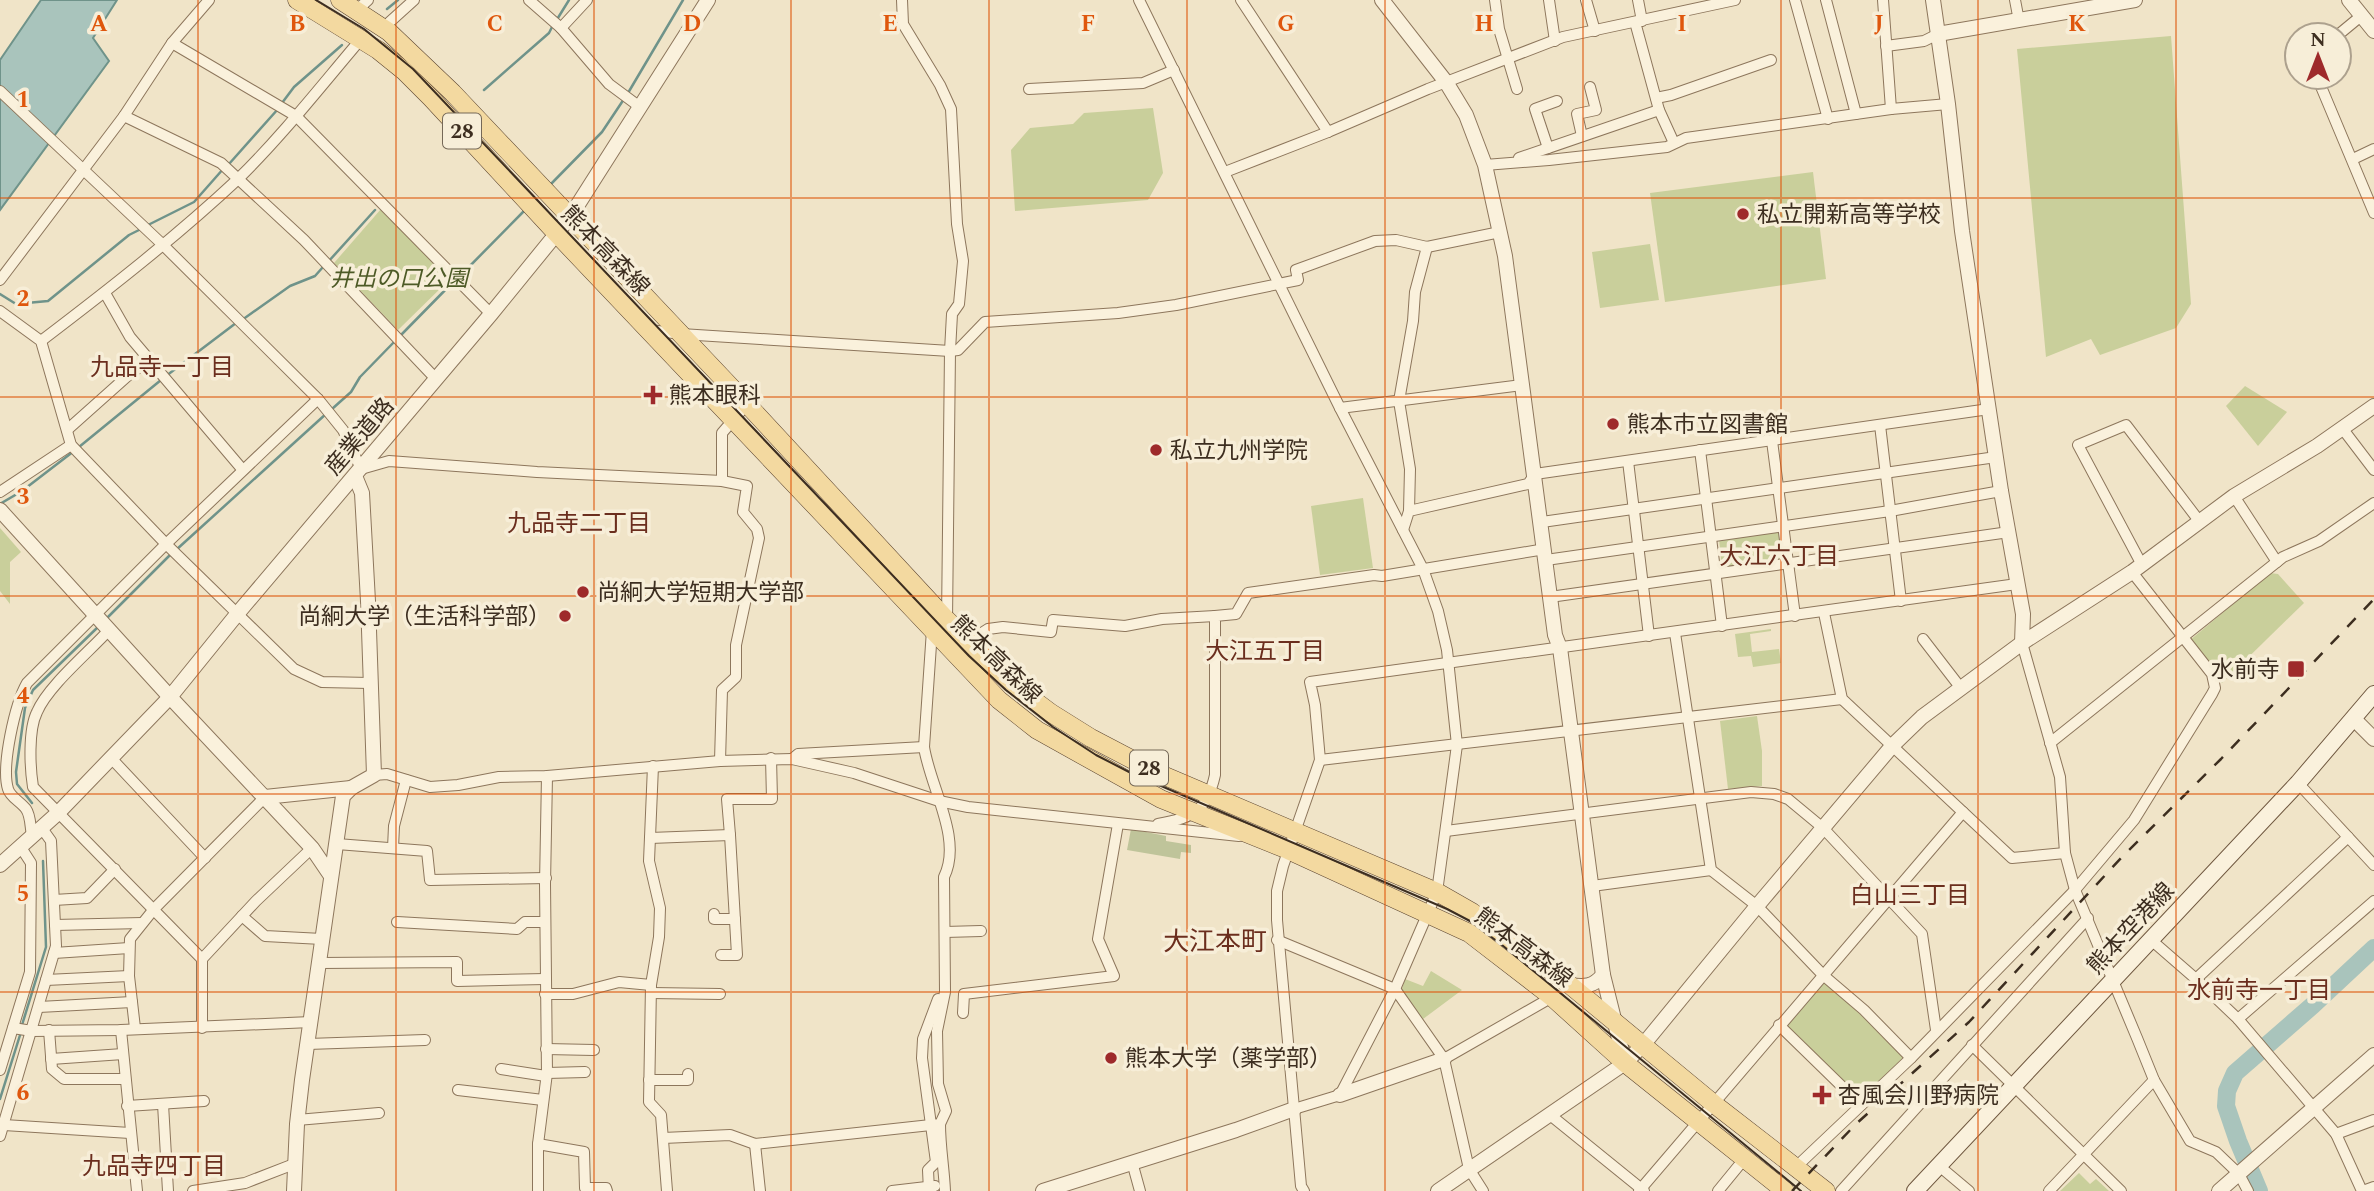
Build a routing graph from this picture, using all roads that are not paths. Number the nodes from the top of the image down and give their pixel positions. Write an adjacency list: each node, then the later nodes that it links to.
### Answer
1 (209, 0): 35 (street)
2 (297, 0): 33 (main road, 熊本高森線 / 28)
3 (340, 0): 24 (main road, 熊本高森線 / 28)
4 (414, 0): 24 (street)
5 (528, 0): 29 (street)
6 (587, 0): 29 (street)
7 (708, 0): 49 (street, 産業道路)
8 (902, 0): 80 (street)
9 (1139, 0): 39 (street)
10 (1241, 0): 55 (street)
11 (1382, 0): 40 (street)
12 (1495, 0): 37 (street)
13 (1549, 0): 34 (street)
14 (1586, 0): 30 (street)
15 (1638, 0): 27 (street)
16 (1735, 0): 27 (street)
17 (1795, 0): 54 (street)
18 (1826, 0): 51 (street)
19 (1883, 0): 36 (street)
20 (1933, 0): 32 (street)
21 (2015, 0): 26 (street)
22 (2135, 0): 26 (street)
23 (2349, 0): 25 (street)
24 (371, 16): 67 (main road, 熊本高森線 / 28)
25 (2361, 16): 28 (street); 31 (street)
26 (2019, 20): 32 (street)
27 (1638, 21): 30 (street); 47 (street)
28 (2353, 23)
29 (561, 27): 49 (street)
30 (1595, 31): 34 (street)
31 (2374, 31)
32 (1938, 34): 36 (street); 48 (street)
33 (356, 36): 53 (street); 69 (main road, 熊本高森線 / 28)
34 (1555, 41): 37 (street)
35 (172, 43): 52 (street); 53 (street)
36 (1886, 46): 50 (street)
37 (1508, 59): 40 (street); 43 (street)
38 (1770, 60): 47 (street)
39 (1174, 70): 42 (street); 64 (street)
40 (1446, 82): 55 (street); 62 (street)
41 (1590, 87): 56 (street)
42 (1029, 89)
43 (1517, 89)
44 (0, 91): 63 (street)
45 (2323, 91): 60 (street)
46 (1557, 101): 58 (street)
47 (1657, 104): 56 (street); 57 (street)
48 (1948, 104): 50 (street); 89 (street)
49 (640, 107): 67 (street, 産業道路)
50 (1891, 109): 51 (street)
51 (1856, 114): 54 (street)
52 (124, 116): 63 (street); 65 (street)
53 (296, 116): 65 (street); 76 (street)
54 (1828, 119): 57 (street)
55 (1328, 132): 64 (street)
56 (1583, 136): 58 (street)
57 (1674, 143): 61 (street)
58 (1548, 148): 61 (street)
59 (2374, 149): 60 (street)
60 (2353, 159): 66 (street)
61 (1505, 163): 62 (street)
62 (1485, 165): 68 (street)
63 (84, 171): 70 (street); 72 (street)
64 (1225, 172): 73 (street)
65 (239, 178): 70 (street); 82 (street)
66 (2374, 213)
67 (570, 217): 69 (street, 産業道路); 78 (main road, 熊本高森線 / 28)
68 (1500, 232): 71 (street); 83 (street)
69 (557, 234): 76 (street, 産業道路); 77 (main road, 熊本高森線 / 28)
70 (162, 244): 74 (street); 84 (street)
71 (1427, 247): 73 (street); 85 (street)
72 (0, 280)
73 (1280, 285): 80 (street); 88 (street)
74 (105, 293): 79 (street); 81 (street)
75 (0, 311): 79 (street)
76 (491, 314): 82 (street, 産業道路)
77 (648, 329): 78 (street); 90 (main road, 熊本高森線 / 28)
78 (681, 334): 80 (street); 86 (main road, 熊本高森線 / 28)
79 (41, 341): 93 (street)
80 (950, 351): 139 (street)
81 (149, 361): 93 (street); 99 (street)
82 (436, 379): 101 (street, 産業道路)
83 (1522, 385): 85 (street); 103 (street)
84 (318, 399): 99 (street); 101 (street)
85 (1399, 401): 88 (street); 113 (street)
86 (747, 404): 90 (street); 139 (main road, 熊本高森線 / 28)
87 (2374, 406): 92 (street)
88 (1340, 408): 118 (street)
89 (1989, 410): 91 (street); 97 (street)
90 (734, 421): 104 (street); 139 (main road, 熊本高森線 / 28)
91 (1880, 425): 94 (street); 102 (street)
92 (2342, 428): 100 (street); 108 (street)
93 (67, 430): 95 (street)
94 (1772, 441): 96 (street); 105 (street)
95 (71, 445): 107 (street); 121 (street)
96 (1700, 450): 98 (street); 109 (street)
97 (1996, 457): 102 (street); 106 (street)
98 (1628, 461): 103 (street); 111 (street)
99 (242, 469): 121 (street)
100 (2374, 470)
101 (358, 472): 104 (street); 135 (street, 産業道路); 150 (street)
102 (1886, 473): 105 (street); 114 (street)
103 (1535, 474): 113 (street); 115 (street)
104 (722, 481): 167 (street)
105 (1778, 489): 109 (street); 117 (street)
106 (2001, 491): 114 (street); 119 (street)
107 (0, 492)
108 (2234, 496): 116 (street); 125 (street)
109 (1707, 499): 111 (street); 120 (street)
110 (2374, 503): 125 (street)
111 (1634, 509): 115 (street); 122 (street)
112 (0, 510): 136 (street)
113 (1409, 511): 118 (street)
114 (1890, 511): 117 (street); 123 (street)
115 (1542, 522): 124 (street)
116 (2200, 522): 128 (street); 128 (street)
117 (1783, 526): 120 (street); 126 (street)
118 (1403, 530): 127 (street)
119 (2008, 532): 123 (street); 131 (street)
120 (1710, 536): 122 (street); 129 (street)
121 (166, 544): 135 (street); 136 (street)
122 (1638, 547): 124 (street); 130 (street)
123 (1895, 549): 126 (street); 133 (street)
124 (1546, 554): 127 (street); 132 (street)
125 (2277, 562): 144 (street)
126 (1788, 563): 129 (street); 138 (street)
127 (1423, 569): 137 (street); 149 (street)
128 (2137, 569): 144 (street); 147 (street)
129 (1716, 573): 130 (street); 140 (street)
130 (1642, 584): 132 (street); 143 (street)
131 (2017, 584): 133 (street); 147 (street)
132 (1550, 597): 148 (street)
133 (1901, 601): 134 (street)
134 (1824, 612): 138 (street); 154 (street)
135 (238, 613): 150 (street); 153 (street, 産業道路)
136 (96, 616): 141 (street); 186 (street)
137 (1215, 616): 146 (street); 174 (street)
138 (1795, 616): 140 (street)
139 (939, 625): 146 (main road, 熊本高森線 / 28); 162 (street); 177 (main road, 熊本高森線 / 28)
140 (1722, 626): 142 (street)
141 (109, 630): 153 (street); 180 (street)
142 (1675, 633): 143 (street); 155 (street)
143 (1649, 636): 148 (street)
144 (2182, 637): 159 (street); 207 (street)
145 (1923, 639): 151 (street)
146 (968, 641): 174 (main road, 熊本高森線 / 28)
147 (2022, 643): 151 (street); 159 (street)
148 (1560, 648): 149 (street); 157 (street)
149 (1447, 663): 160 (street); 166 (street)
150 (370, 683): 169 (street)
151 (1960, 687): 161 (street)
152 (2374, 694): 156 (main road, 熊本空港線)
153 (170, 697): 163 (street, 産業道路); 175 (street)
154 (1842, 699): 155 (street); 161 (street)
155 (1689, 717): 157 (street); 176 (street)
156 (2354, 719): 158 (street); 172 (main road, 熊本空港線)
157 (1570, 731): 160 (street); 182 (street)
158 (2374, 739)
159 (2050, 743): 198 (street)
160 (1457, 745): 166 (street); 187 (street)
161 (1893, 746): 179 (street); 185 (street)
162 (924, 747): 165 (street); 178 (street)
163 (111, 758): 180 (street, 産業道路); 199 (street)
164 (771, 758): 165 (street); 167 (street); 189 (street)
165 (792, 759): 178 (street)
166 (1320, 760): 188 (street)
167 (720, 761): 168 (street)
168 (653, 766): 170 (street); 191 (street)
169 (374, 775): 171 (street); 173 (street)
170 (547, 776): 171 (street); 205 (street)
171 (406, 780): 196 (street)
172 (2298, 783): 190 (street); 226 (main road, 熊本空港線)
173 (351, 788): 175 (street); 193 (street)
174 (1210, 796): 181 (street); 188 (main road, 熊本高森線 / 28)
175 (265, 797): 195 (street); 199 (street)
176 (1702, 798): 182 (street); 185 (street); 203 (street)
177 (1161, 799): 181 (main road, 熊本高森線 / 28); 184 (street)
178 (939, 801): 183 (street); 224 (street); 296 (street)
179 (1963, 812): 198 (street); 209 (street)
180 (58, 813): 186 (street, 産業道路); 202 (street)
181 (1195, 813): 184 (street); 192 (main road, 熊本高森線 / 28)
182 (1583, 813): 187 (street); 206 (street)
183 (1118, 824): 184 (street); 248 (street)
184 (1149, 825): 192 (street)
185 (1824, 828): 209 (street); 212 (street)
186 (36, 831): 194 (street, 産業道路); 210 (street)
187 (1446, 831): 208 (street)
188 (1295, 832): 197 (street); 208 (main road, 熊本高森線 / 28)
189 (730, 835): 191 (street); 218 (street)
190 (2348, 837): 201 (street); 238 (street)
191 (650, 838): 241 (street)
192 (1259, 838): 197 (main road, 熊本高森線 / 28)
193 (337, 844): 196 (street); 204 (street)
194 (20, 846): 200 (street, 産業道路); 253 (street)
195 (312, 848): 204 (street); 216 (street)
196 (393, 848): 205 (street)
197 (1288, 850): 214 (main road, 熊本高森線 / 28); 227 (street)
198 (2065, 853): 207 (street)
199 (205, 858): 213 (street)
200 (0, 865)
201 (2374, 865)
202 (115, 869): 210 (street); 213 (street)
203 (1712, 870): 206 (street); 212 (street)
204 (331, 876): 225 (street)
205 (546, 878): 220 (street)
206 (1592, 886): 233 (street)
207 (2076, 890): 217 (street); 258 (street)
208 (1437, 892): 214 (street); 240 (main road, 熊本高森線 / 28)
209 (1889, 898): 234 (street); 258 (street)
210 (54, 900): 222 (street)
211 (2374, 901): 249 (street)
212 (1757, 906): 234 (street); 262 (street)
213 (154, 909): 221 (street); 231 (street)
214 (1429, 913): 242 (street); 245 (main road, 熊本高森線 / 28)
215 (714, 914): 218 (street)
216 (242, 916): 225 (street); 231 (street)
217 (2088, 918): 236 (street); 263 (street)
218 (735, 919): 230 (street)
219 (397, 922): 220 (street)
220 (545, 922): 237 (street)
221 (142, 923): 222 (street); 228 (street)
222 (55, 925): 229 (street)
223 (981, 931): 224 (street)
224 (945, 932): 296 (street)
225 (322, 939): 232 (street)
226 (2151, 939): 236 (main road, 熊本空港線); 238 (street)
227 (1277, 940): 242 (street); 289 (street)
228 (129, 948): 229 (street); 235 (street)
229 (54, 953): 239 (street)
230 (721, 955)
231 (202, 959): 255 (street)
232 (320, 963): 237 (street); 251 (street)
233 (1602, 975): 240 (street); 250 (street)
234 (1823, 975): 252 (street); 268 (street)
235 (130, 976): 239 (street); 246 (street)
236 (2113, 978): 278 (street); 280 (main road, 熊本空港線)
237 (545, 979): 243 (street)
238 (2196, 979): 249 (street)
239 (46, 980): 247 (street)
240 (1567, 983): 245 (street); 250 (main road, 熊本高森線 / 28)
241 (651, 989): 243 (street); 244 (street); 277 (street)
242 (1395, 989): 270 (street); 282 (street)
243 (545, 994): 264 (street)
244 (720, 994)
245 (1552, 998): 270 (street); 271 (main road, 熊本高森線 / 28)
246 (132, 1003): 247 (street); 254 (street)
247 (39, 1006): 259 (street)
248 (963, 1013)
249 (2238, 1019): 290 (street)
250 (1615, 1020): 262 (main road, 熊本高森線 / 28); 271 (street)
251 (312, 1022): 255 (street); 261 (street)
252 (1779, 1025): 286 (street); 287 (street)
253 (13, 1028): 259 (street); 273 (street)
254 (135, 1028): 255 (street); 257 (street)
255 (202, 1028)
256 (49, 1030): 257 (street); 259 (street); 269 (street)
257 (121, 1030): 266 (street)
258 (1936, 1030): 268 (street)
259 (32, 1031): 297 (street)
260 (425, 1040): 261 (street)
261 (308, 1044): 293 (street)
262 (1643, 1045): 271 (street); 286 (main road, 熊本高森線 / 28)
263 (1972, 1045): 280 (street); 333 (street)
264 (547, 1049): 265 (street); 275 (street)
265 (594, 1050)
266 (123, 1054): 269 (street); 276 (street)
267 (2374, 1055): 290 (street)
268 (1910, 1058): 287 (street)
269 (51, 1059): 276 (street)
270 (1444, 1059): 282 (street); 309 (street)
271 (1625, 1063): 292 (street); 295 (main road, 熊本高森線 / 28)
272 (502, 1069): 275 (street)
273 (0, 1070)
274 (585, 1072): 275 (street)
275 (547, 1075): 283 (street)
276 (125, 1079): 288 (street)
277 (649, 1080): 279 (street); 300 (street)
278 (2154, 1080): 303 (street); 310 (street)
279 (688, 1082)
280 (2013, 1086): 303 (street); 307 (main road, 熊本空港線)
281 (458, 1090): 283 (street)
282 (1340, 1095): 289 (street)
283 (543, 1100): 301 (street)
284 (204, 1101): 285 (street)
285 (163, 1104): 288 (street); 318 (street)
286 (1714, 1104): 295 (street); 308 (main road, 熊本高森線 / 28)
287 (1861, 1105): 308 (street)
288 (127, 1106): 298 (street)
289 (1294, 1109): 305 (street); 314 (street)
290 (2313, 1109): 299 (street); 310 (street)
291 (379, 1113): 293 (street)
292 (1549, 1114): 309 (street); 315 (street)
293 (298, 1119): 306 (street)
294 (2374, 1120): 299 (street)
295 (1698, 1121): 304 (main road, 熊本高森線 / 28); 315 (street)
296 (936, 1124): 302 (street); 312 (street); 313 (street)
297 (2, 1130): 298 (street)
298 (130, 1133): 317 (street)
299 (2336, 1134): 340 (street)
300 (663, 1138): 302 (street); 323 (street)
301 (538, 1144): 321 (street); 322 (street)
302 (755, 1144): 324 (street)
303 (2084, 1155): 336 (street); 337 (street)
304 (1745, 1158): 316 (main road, 熊本高森線 / 28); 331 (street)
305 (1132, 1162): 326 (street); 327 (street)
306 (294, 1164): 319 (street); 320 (street)
307 (1938, 1165): 334 (main road, 熊本空港線); 335 (street)
308 (1796, 1167): 332 (main road, 熊本高森線 / 28)
309 (1469, 1169): 329 (street); 330 (street)
310 (2239, 1174): 338 (street); 339 (street)
311 (2374, 1187): 340 (street)
312 (945, 1188): 313 (street)
313 (929, 1189): 325 (street)
314 (1302, 1189): 328 (street)
315 (1641, 1190)
316 (1781, 1190)
317 (137, 1191)
318 (168, 1191)
319 (193, 1191)
320 (294, 1191)
321 (538, 1191)
322 (607, 1191)
323 (667, 1191)
324 (760, 1191)
325 (892, 1191)
326 (1043, 1191)
327 (1140, 1191)
328 (1288, 1191)
329 (1438, 1191)
330 (1483, 1191)
331 (1718, 1191)
332 (1826, 1191)
333 (1841, 1191)
334 (1915, 1191)
335 (1969, 1191)
336 (2049, 1191)
337 (2121, 1191)
338 (2219, 1191)
339 (2248, 1191)
340 (2362, 1191)

